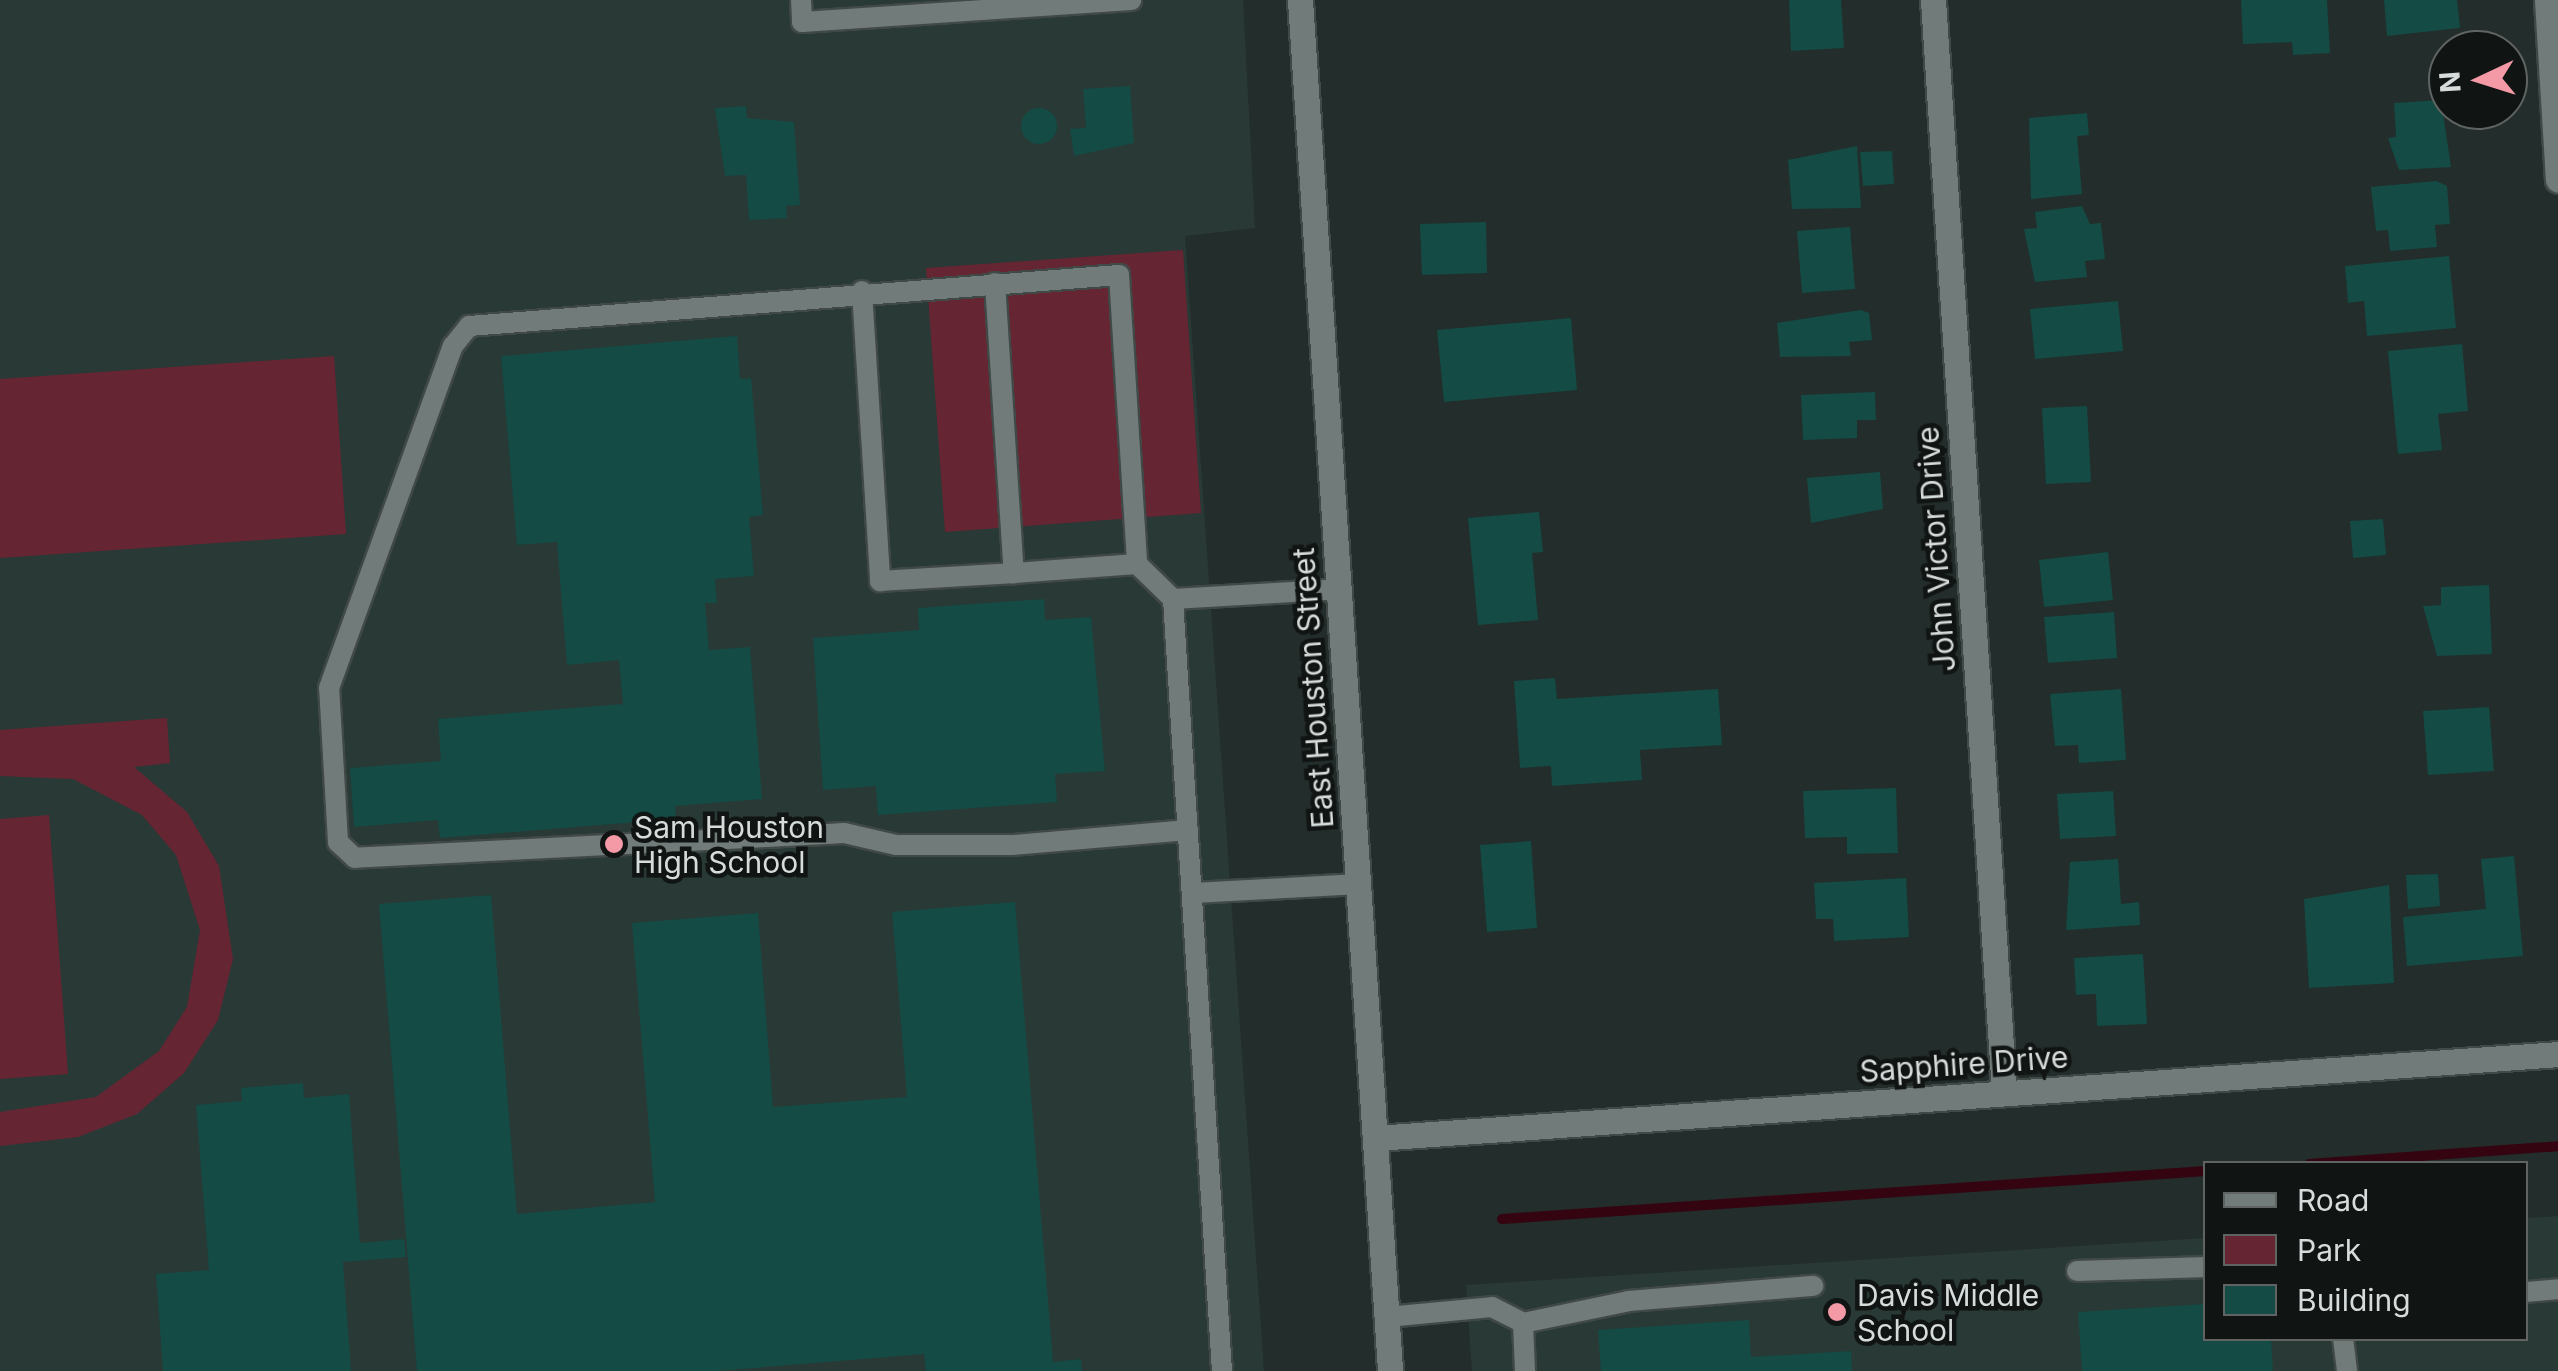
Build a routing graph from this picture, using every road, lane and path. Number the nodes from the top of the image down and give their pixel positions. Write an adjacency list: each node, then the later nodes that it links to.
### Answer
1 (801, 0): 2 (lane)
2 (1131, 0)
3 (1300, 0): 11 (street, East Houston Street)
4 (1933, 0): 17 (street, John Victor Drive)
5 (2547, 0): 6 (street)
6 (2558, 180)
7 (995, 283): 8 (lane); 9 (lane); 10 (lane)
8 (862, 291): 10 (lane); 13 (lane)
9 (1137, 564): 10 (lane); 12 (lane)
10 (1014, 572)
11 (1339, 589): 12 (lane); 14 (street, East Houston Street)
12 (1172, 598): 13 (lane)
13 (1188, 830): 15 (lane)
14 (1359, 884): 15 (lane); 18 (street, East Houston Street)
15 (1194, 893): 27 (lane)
16 (2558, 1054): 17 (street, Sapphire Drive)
17 (2004, 1094): 18 (street, Sapphire Drive)
18 (1376, 1138): 24 (street, East Houston Street)
19 (2203, 1267): 20 (lane)
20 (2077, 1271)
21 (1813, 1286): 25 (lane)
22 (2558, 1289): 23 (lane)
23 (2528, 1292)
24 (1388, 1317): 25 (lane); 28 (street, East Houston Street)
25 (1522, 1323): 29 (lane)
26 (2343, 1341): 30 (lane)
27 (1222, 1371)
28 (1390, 1371)
29 (1525, 1371)
30 (2347, 1371)

